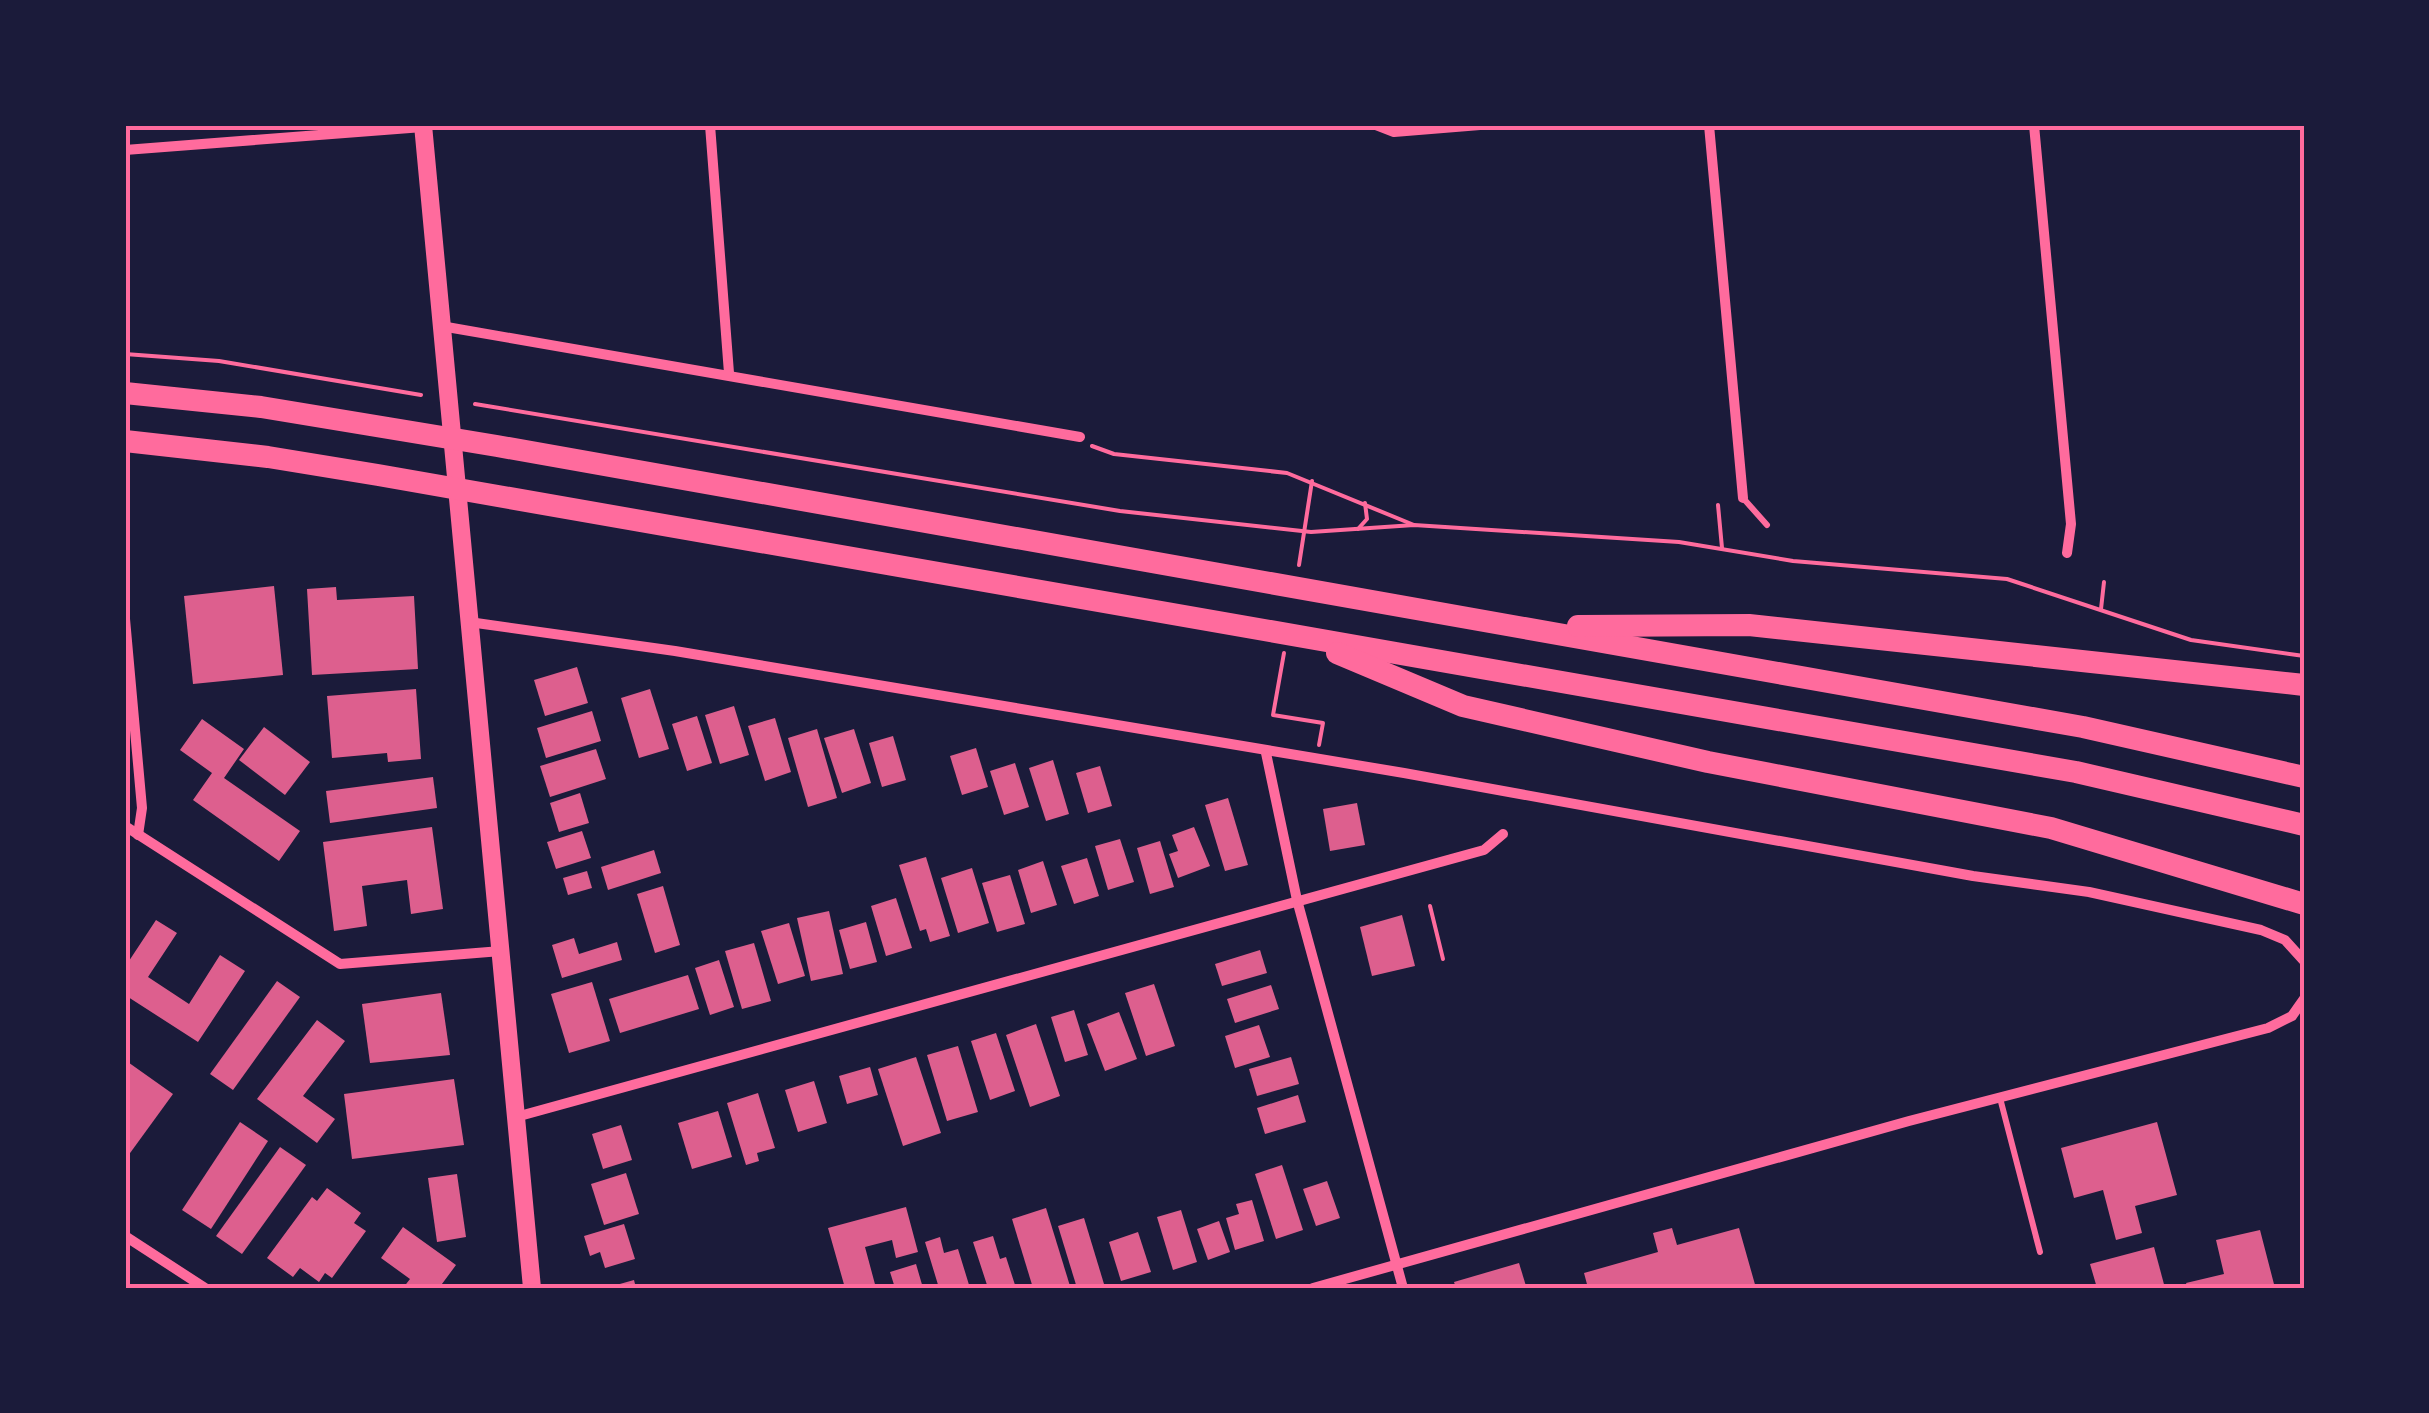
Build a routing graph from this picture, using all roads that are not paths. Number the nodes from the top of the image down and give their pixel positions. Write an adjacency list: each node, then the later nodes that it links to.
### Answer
1 (710, 125): 9 (street)
2 (1480, 125): 6 (street)
3 (1709, 125): 13 (street)
4 (2034, 125): 15 (street)
5 (423, 126): 7 (street); 8 (main road)
6 (1378, 127)
7 (125, 150)
8 (441, 326): 9 (street); 17 (main road)
9 (729, 374): 11 (street)
10 (125, 394): 18 (highway)
11 (1080, 437)
12 (125, 441): 19 (highway)
13 (1743, 498): 14 (lane)
14 (1767, 525)
15 (2067, 553)
16 (125, 619): 26 (street)
17 (469, 622): 21 (street); 31 (main road)
18 (1519, 626): 20 (highway); 22 (highway)
19 (1297, 636): 23 (highway); 27 (highway)
20 (2304, 685)
21 (1266, 753): 28 (street); 32 (street)
22 (2304, 776)
23 (2304, 825)
24 (125, 826): 26 (street)
25 (1503, 834): 28 (street)
26 (138, 835): 31 (street)
27 (2247, 884): 29 (highway); 30 (highway)
28 (1297, 900): 35 (street); 38 (street)
29 (2304, 904)
30 (2304, 912)
31 (501, 951): 35 (main road)
32 (2304, 962)
33 (2304, 999): 34 (street)
34 (2000, 1098): 37 (lane); 38 (street)
35 (516, 1117): 40 (main road)
36 (125, 1236): 39 (street)
37 (2040, 1252)
38 (1397, 1266): 41 (street); 42 (street)
39 (205, 1288)
40 (532, 1288)
41 (1313, 1288)
42 (1403, 1288)

